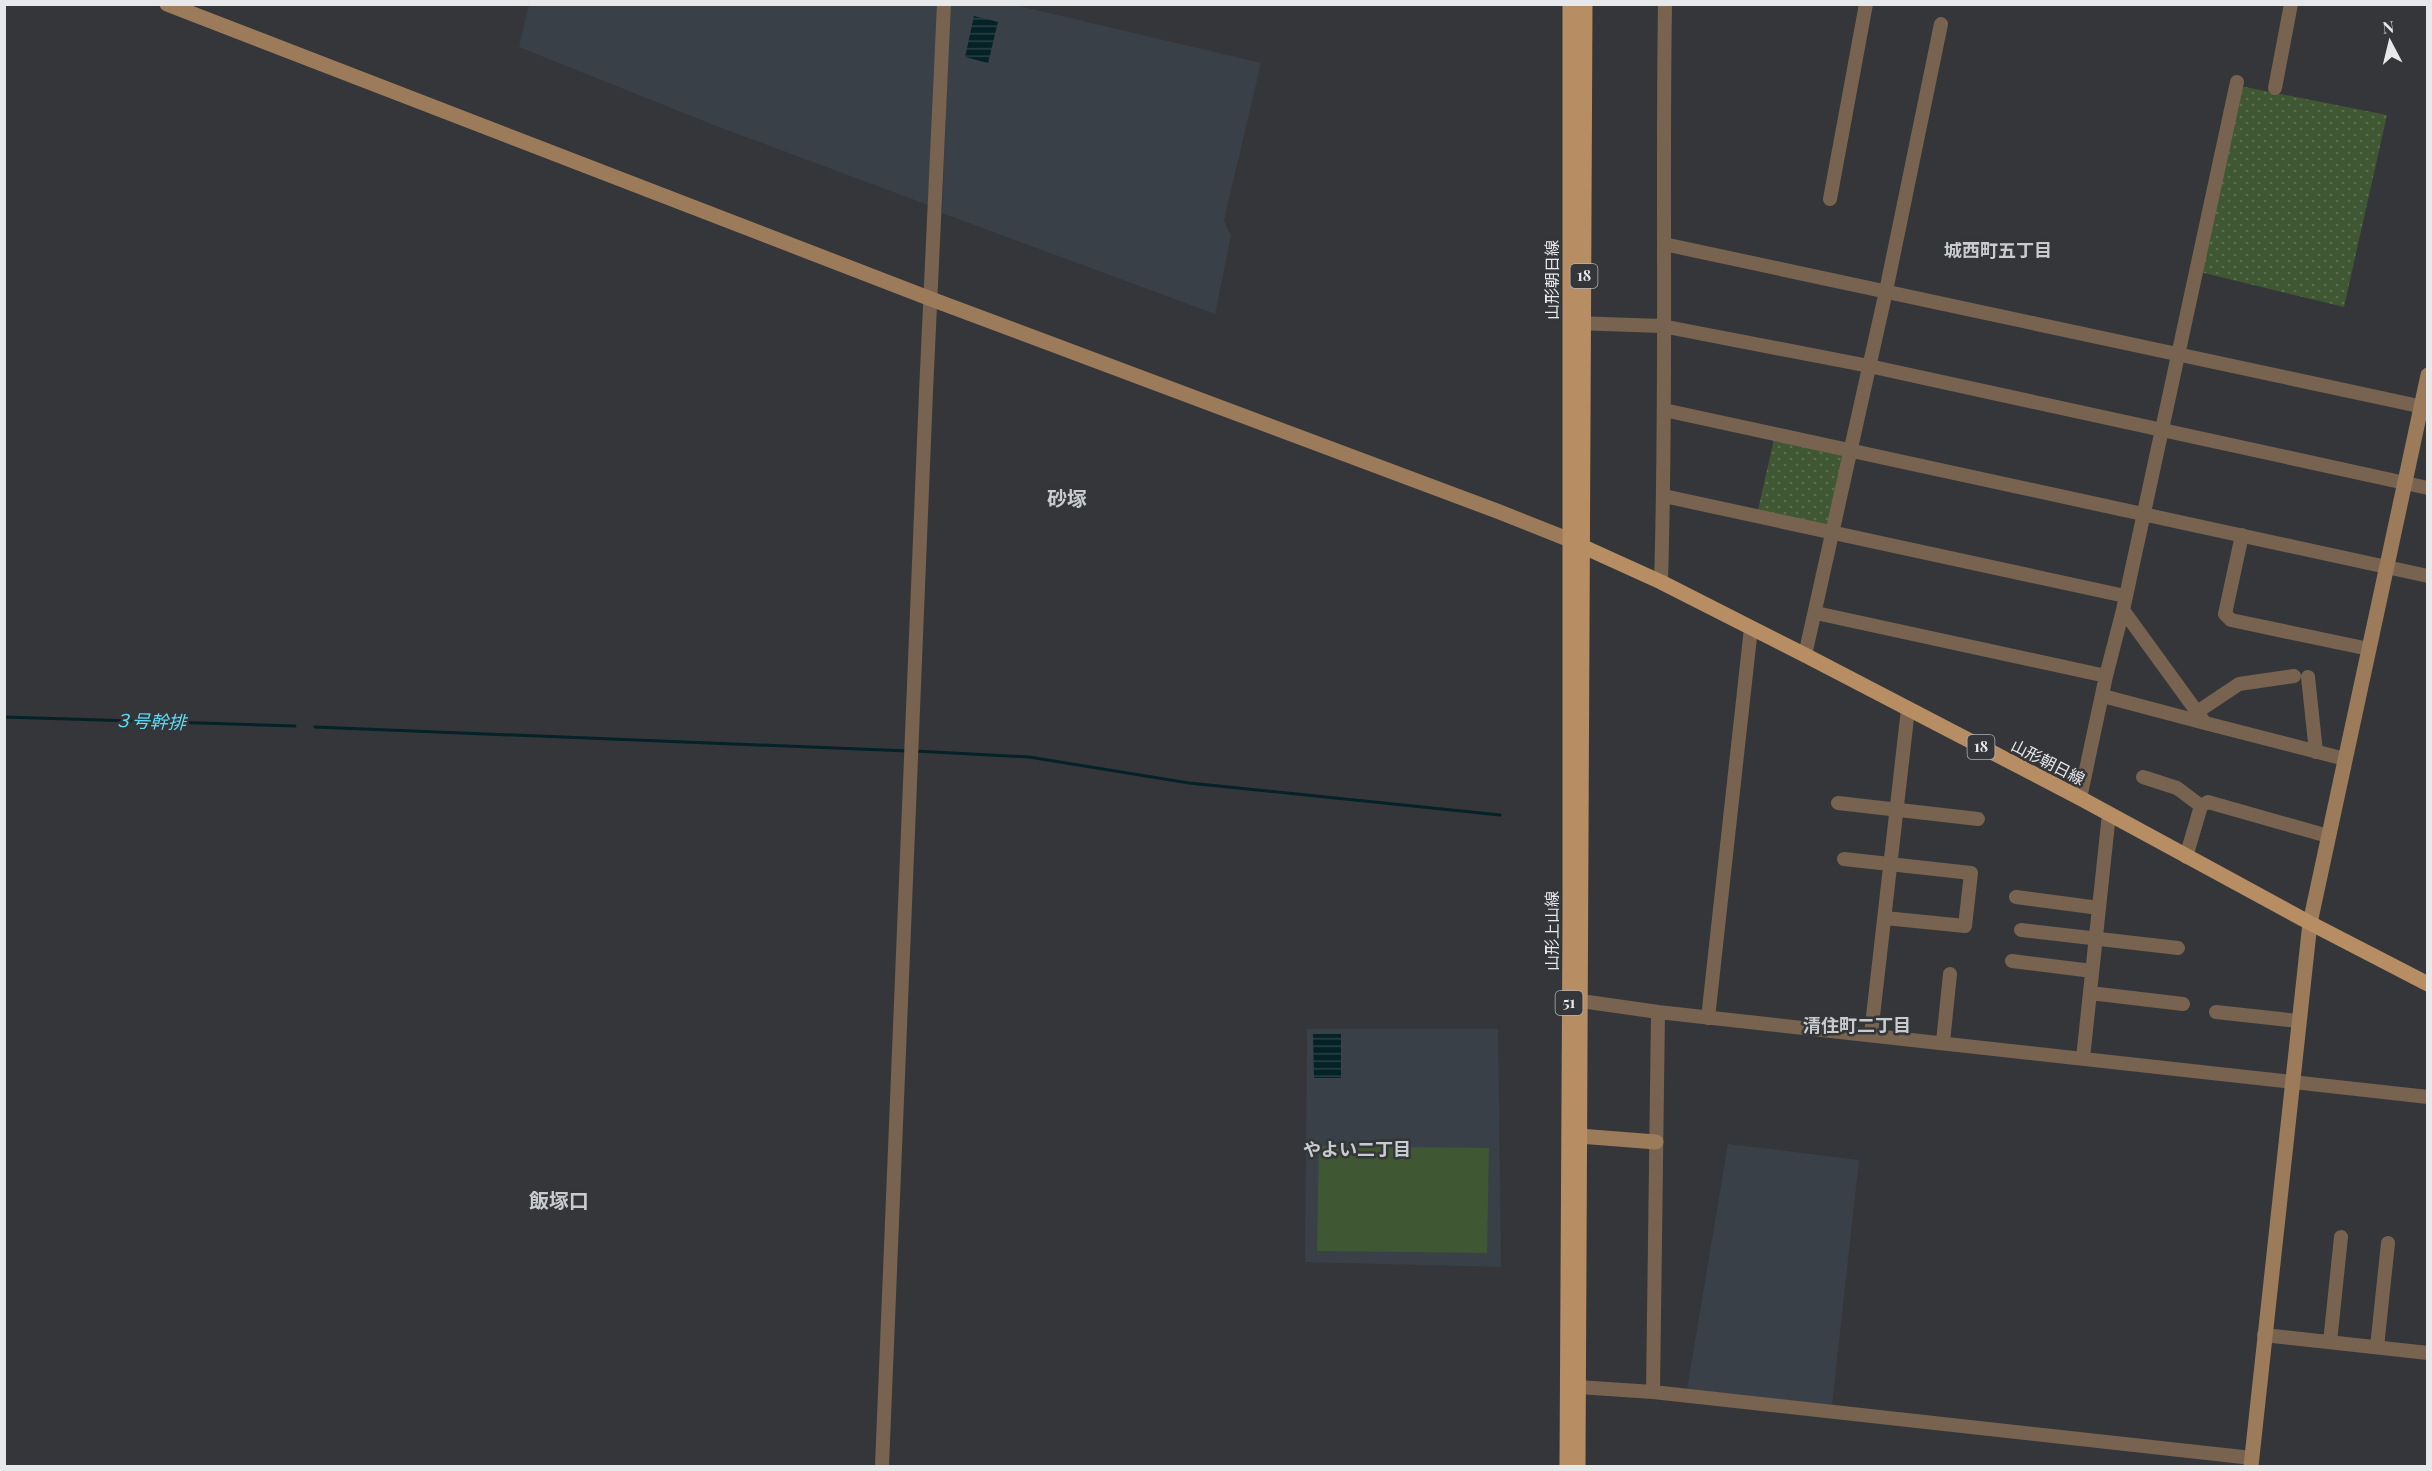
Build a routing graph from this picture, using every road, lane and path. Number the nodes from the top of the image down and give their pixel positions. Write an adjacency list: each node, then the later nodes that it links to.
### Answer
1 (167, 4): 14 (street)
2 (944, 4): 14 (street)
3 (1570, 4): 15 (main road, 山形朝日線 / 18)
4 (1585, 4): 15 (main road, 山形朝日線 / 18)
5 (1665, 4): 12 (street)
6 (1866, 4): 11 (street)
7 (2291, 4): 10 (street)
8 (1941, 24): 13 (street)
9 (2237, 82): 17 (street)
10 (2275, 88)
11 (1830, 199)
12 (1664, 244): 13 (street); 16 (street)
13 (1887, 291): 17 (street); 18 (street)
14 (932, 299): 30 (street); 91 (street)
15 (1577, 324): 16 (street); 30 (main road, 山形朝日線 / 18)
16 (1662, 326): 18 (street); 21 (street)
17 (2178, 355): 20 (street); 22 (street)
18 (1869, 366): 22 (street); 23 (street)
19 (2427, 375): 20 (street)
20 (2424, 408): 24 (street)
21 (1664, 410): 23 (street); 26 (street)
22 (2161, 430): 24 (street); 27 (street)
23 (1852, 451): 27 (street); 28 (street)
24 (2404, 483): 25 (street); 31 (street)
25 (2427, 488)
26 (1664, 496): 28 (street); 33 (street)
27 (2144, 513): 29 (street); 34 (street)
28 (1834, 531): 34 (street); 36 (street)
29 (2242, 535): 31 (street); 38 (street)
30 (1577, 544): 33 (main road, 山形朝日線 / 18); 69 (main road, 山形上山線 / 51); 92 (main road, 山形上山線 / 51)
31 (2386, 567): 32 (street); 38 (street)
32 (2427, 576)
33 (1661, 582): 37 (main road, 山形朝日線 / 18)
34 (2126, 596): 35 (street)
35 (2123, 610): 40 (street); 43 (street)
36 (1816, 613): 39 (street); 40 (street)
37 (1751, 628): 39 (main road, 山形朝日線 / 18); 73 (street)
38 (2369, 649): 45 (street)
39 (1805, 655): 42 (main road, 山形朝日線 / 18)
40 (2106, 676): 41 (street)
41 (2103, 696): 43 (street); 47 (street)
42 (1908, 710): 47 (main road, 山形朝日線 / 18); 50 (street)
43 (2201, 718): 44 (street); 44 (street)
44 (2316, 752): 45 (street)
45 (2345, 759): 53 (street)
46 (2143, 777): 49 (street)
47 (2080, 798): 51 (main road, 山形朝日線 / 18)
48 (1838, 803): 50 (street)
49 (2201, 806): 53 (street); 54 (street)
50 (1897, 809): 52 (street); 56 (street)
51 (2109, 814): 54 (main road, 山形朝日線 / 18); 58 (street)
52 (1978, 819)
53 (2328, 836): 60 (street)
54 (2187, 857): 60 (main road, 山形朝日線 / 18)
55 (1844, 859): 56 (street)
56 (1891, 864): 59 (street); 59 (street)
57 (2016, 897): 58 (street)
58 (2099, 908): 62 (street)
59 (1885, 918): 75 (street)
60 (2310, 923): 67 (main road, 山形朝日線 / 18); 74 (street)
61 (2022, 930): 62 (street)
62 (2096, 938): 63 (street); 65 (street)
63 (2178, 948)
64 (2012, 961): 65 (street)
65 (2092, 971): 68 (street)
66 (1950, 974): 76 (street)
67 (2427, 984)
68 (2090, 993): 70 (street); 77 (street)
69 (1581, 1001): 71 (street); 80 (main road, 山形上山線 / 51)
70 (2183, 1004)
71 (1658, 1012): 73 (street); 81 (street)
72 (2216, 1012): 74 (street)
73 (1708, 1017): 75 (street)
74 (2298, 1021): 78 (street)
75 (1871, 1034): 76 (street)
76 (1943, 1042): 77 (street)
77 (2083, 1058): 78 (street)
78 (2292, 1083): 79 (street); 84 (street)
79 (2427, 1098)
80 (1579, 1136): 81 (street); 88 (main road, 山形上山線 / 51)
81 (1656, 1142): 89 (street)
82 (2341, 1237): 85 (street)
83 (2388, 1243): 86 (street)
84 (2264, 1335): 85 (street); 90 (street)
85 (2330, 1342): 86 (street)
86 (2377, 1347): 87 (street)
87 (2427, 1353)
88 (1578, 1387): 89 (street); 93 (main road, 山形上山線 / 51)
89 (1653, 1392): 90 (street)
90 (2251, 1462)
91 (882, 1467)
92 (1566, 1467)
93 (1578, 1467)

